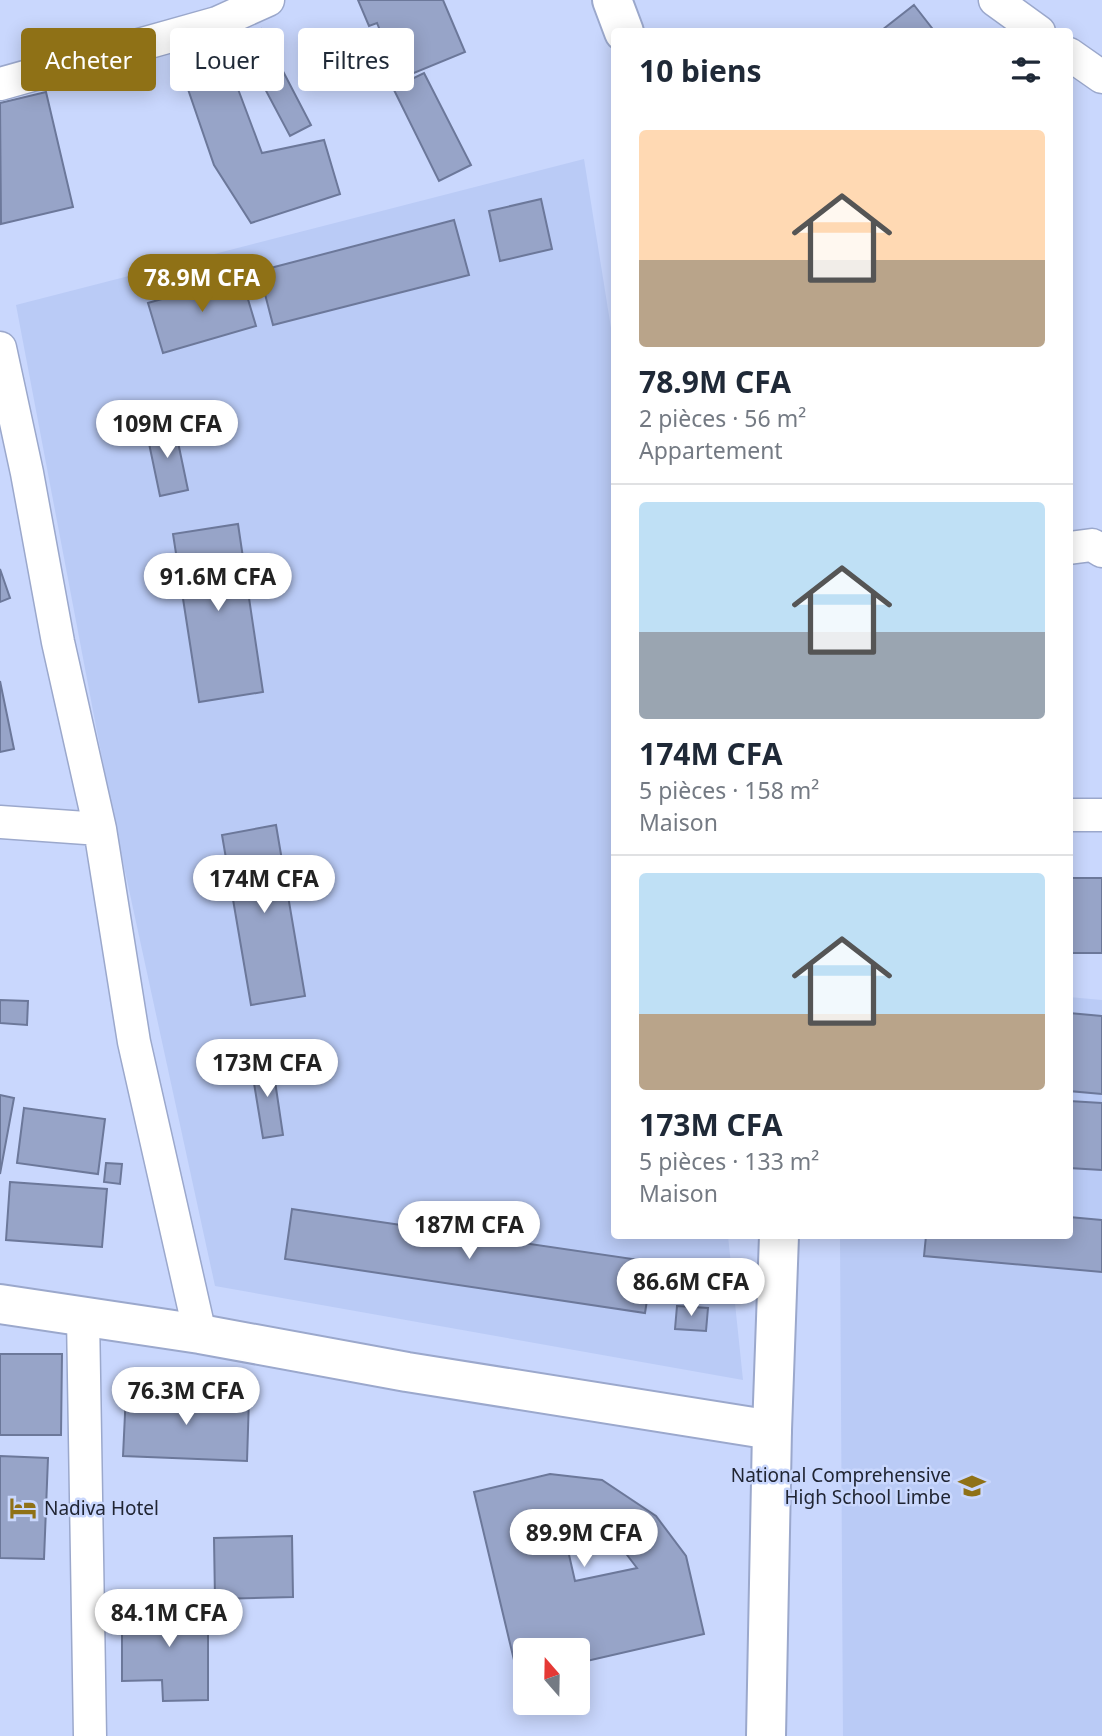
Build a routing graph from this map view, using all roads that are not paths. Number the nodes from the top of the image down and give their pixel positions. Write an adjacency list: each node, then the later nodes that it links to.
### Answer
1 (268, 0): 4 (street)
2 (612, 0): 5 (main road)
3 (995, 0): 6 (street)
4 (211, 11): 9 (street)
5 (622, 28)
6 (1033, 28)
7 (1073, 57): 8 (street)
8 (1102, 77)
9 (0, 84)
10 (0, 348): 16 (street)
11 (1073, 547): 12 (street)
12 (1102, 551)
13 (1073, 815): 14 (street)
14 (1102, 815)
15 (0, 822): 16 (street)
16 (100, 829): 20 (street)
17 (779, 1239): 21 (main road)
18 (0, 1304): 19 (main road)
19 (83, 1316): 20 (main road); 22 (street)
20 (200, 1334): 21 (main road)
21 (772, 1430): 23 (main road)
22 (90, 1736)
23 (766, 1736)

